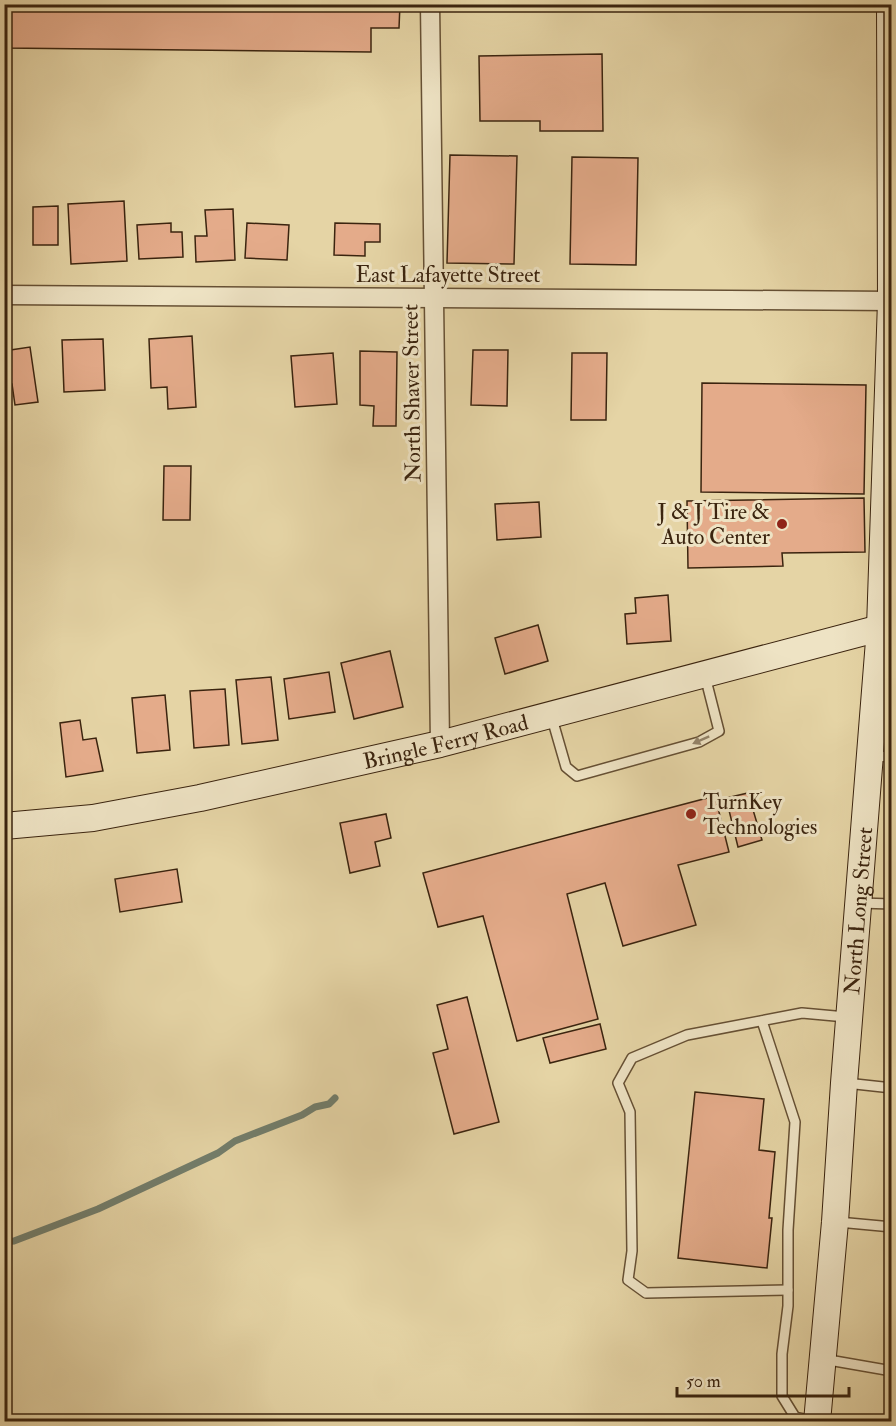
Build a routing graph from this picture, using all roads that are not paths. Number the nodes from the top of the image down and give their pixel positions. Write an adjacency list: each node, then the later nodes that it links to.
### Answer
1 (430, 4): 5 (street, North Shaver Street)
2 (890, 4): 3 (street, North Long Street)
3 (891, 160): 6 (street, North Long Street)
4 (4, 295): 5 (street, East Lafayette Street)
5 (434, 298): 6 (street, East Lafayette Street); 10 (street, North Shaver Street)
6 (891, 301): 7 (street, North Long Street)
7 (886, 627): 8 (street, Bringle Ferry Road); 11 (street, North Long Street)
8 (705, 674): 9 (street, Bringle Ferry Road); 9 (lane, one-way to 9)
9 (551, 715): 10 (street, Bringle Ferry Road)
10 (440, 744): 12 (street, Bringle Ferry Road)
11 (881, 757): 13 (street, North Long Street)
12 (4, 826)
13 (858, 903): 14 (lane); 15 (street, North Long Street)
14 (891, 904)
15 (849, 1018): 16 (lane); 17 (street, North Long Street)
16 (762, 1021): 21 (lane); 21 (lane)
17 (844, 1083): 18 (lane); 19 (street, North Long Street)
18 (891, 1088)
19 (835, 1222): 20 (lane); 22 (street, North Long Street)
20 (891, 1227)
21 (788, 1290): 24 (lane)
22 (822, 1359): 23 (lane); 24 (street, North Long Street)
23 (891, 1371)
24 (817, 1422)

